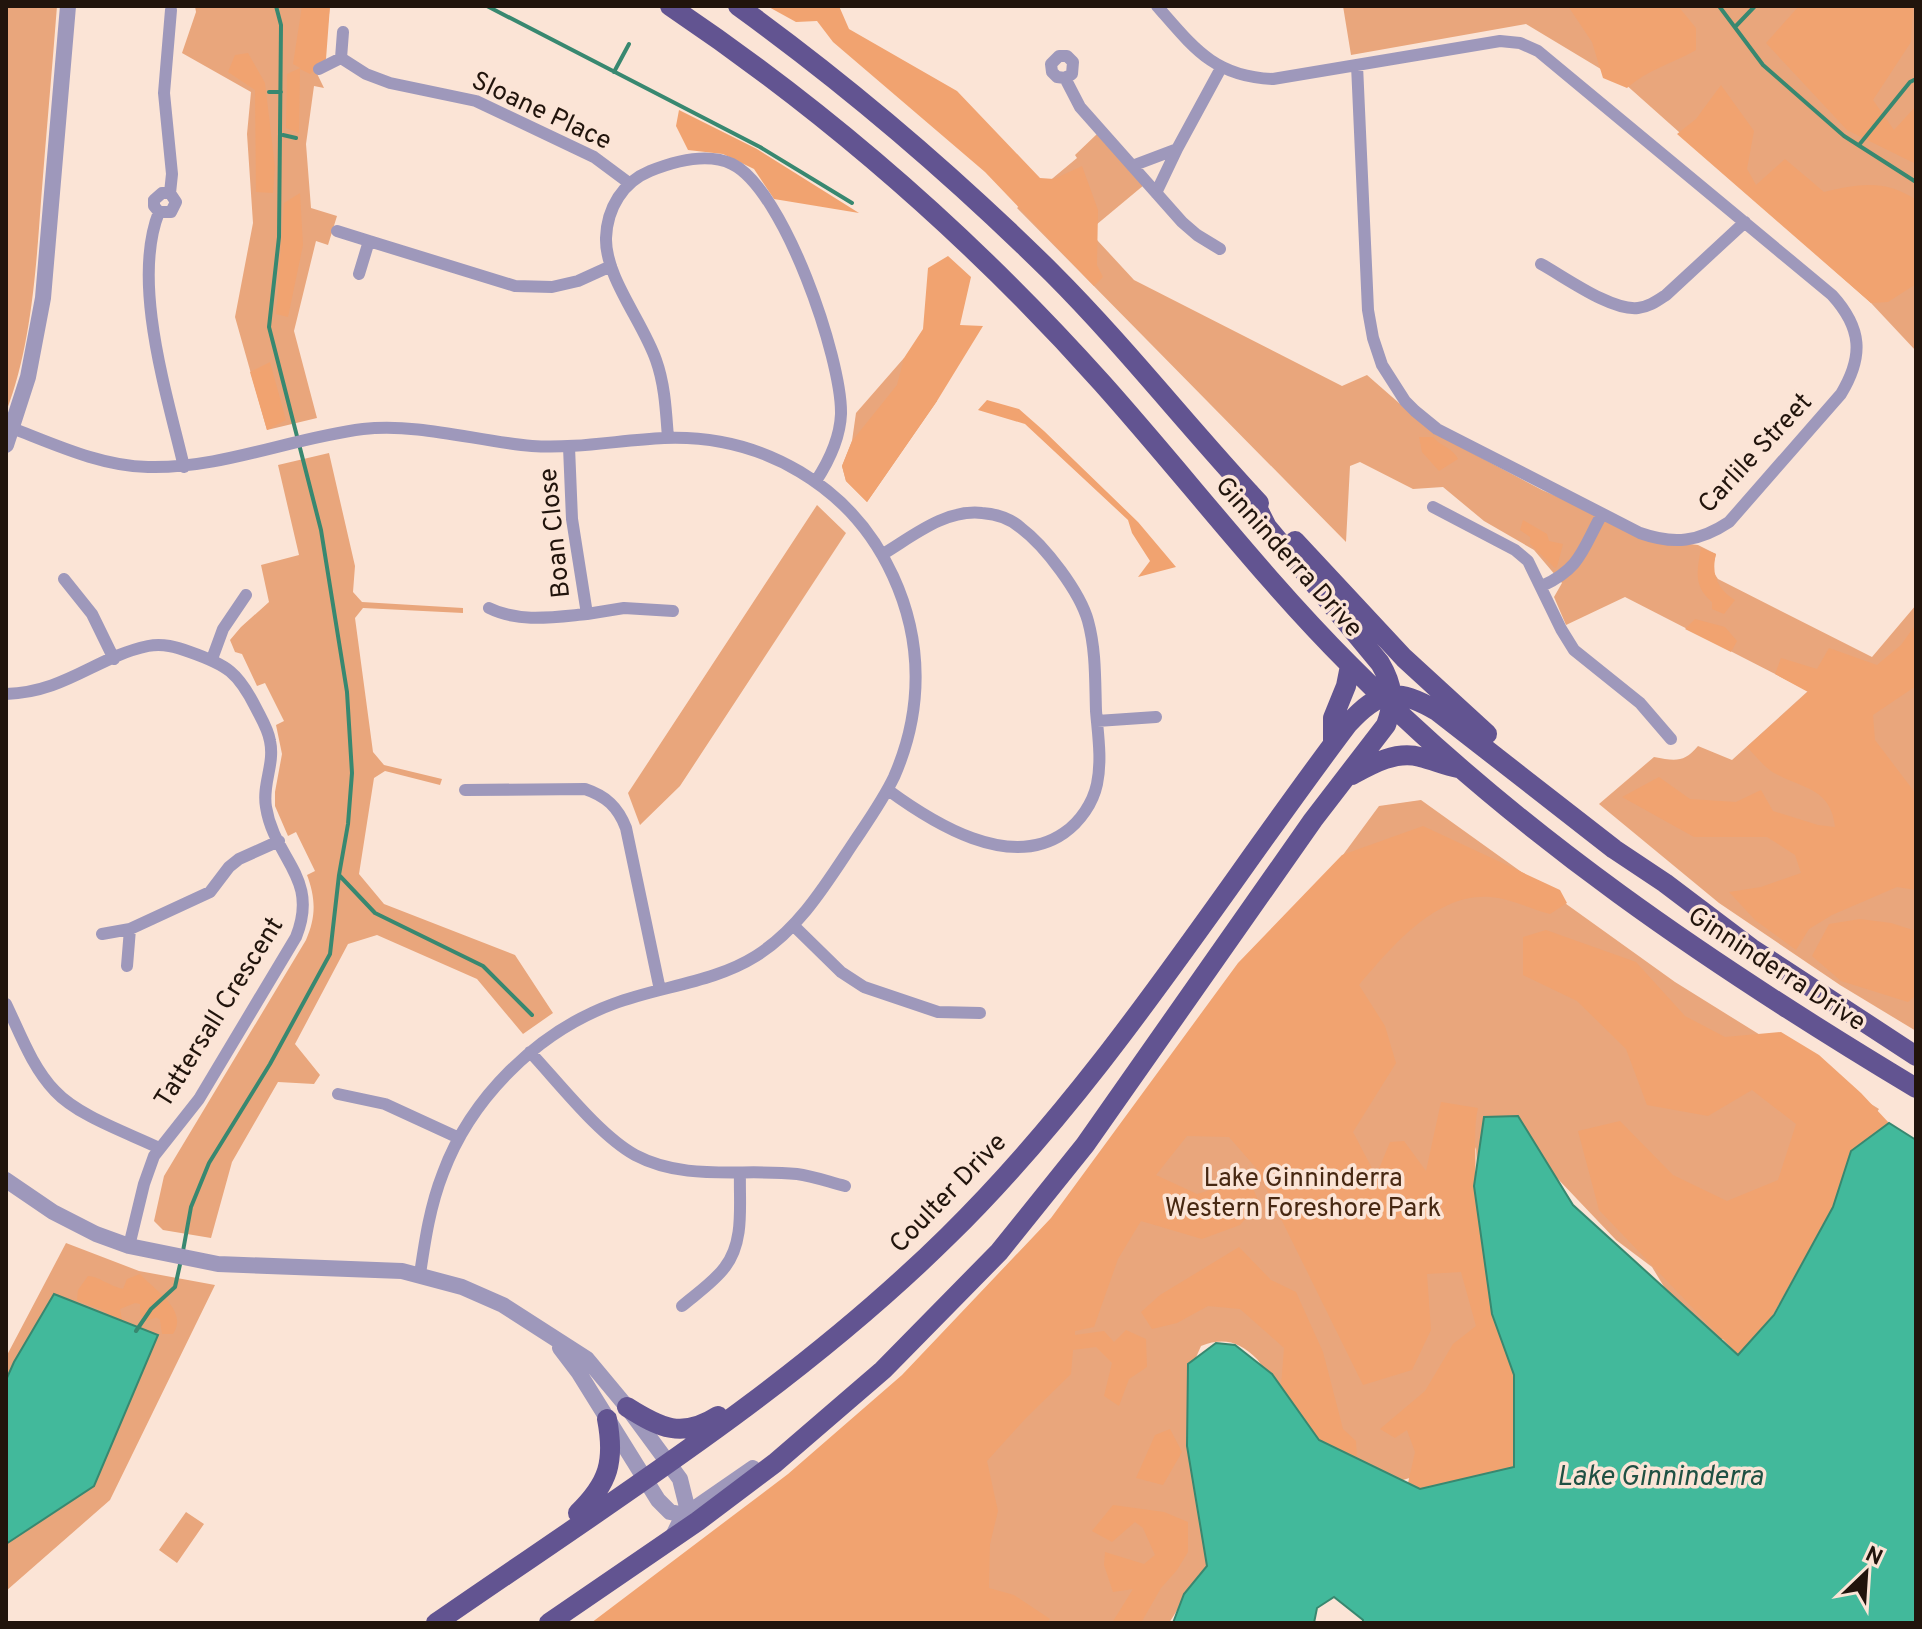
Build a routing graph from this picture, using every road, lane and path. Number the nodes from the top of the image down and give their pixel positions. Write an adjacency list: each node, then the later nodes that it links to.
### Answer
1 (68, 6): 23 (street)
2 (670, 6): 41 (main road, Ginninderra Drive)
3 (738, 6): 29 (main road, Ginninderra Drive)
4 (1157, 6): 9 (street, Carlile Street)
5 (171, 10): 27 (street)
6 (343, 32): 7 (street)
7 (341, 58): 10 (street); 14 (street, Sloane Place)
8 (1357, 65): 9 (street, Carlile Street); 16 (street, Carlile Street); 31 (street, Carlile Street)
9 (1221, 68): 12 (street)
10 (319, 69)
11 (1065, 78): 13 (street)
12 (1177, 149): 13 (street); 15 (street)
13 (1132, 166): 15 (street)
14 (629, 183): 21 (street); 28 (street)
15 (1156, 193): 19 (street)
16 (1745, 222): 20 (street); 31 (street, Carlile Street)
17 (337, 231): 18 (street)
18 (369, 241): 21 (street); 22 (street)
19 (1220, 249)
20 (1541, 264)
21 (611, 266): 24 (street)
22 (359, 274)
23 (12, 428): 25 (street); 27 (street)
24 (668, 438): 26 (street); 28 (street)
25 (6, 445)
26 (569, 447): 27 (street); 38 (street, Boan Close)
27 (184, 467)
28 (816, 481): 32 (street)
29 (1250, 493): 43 (main road); 53 (main road, Ginninderra Drive)
30 (1433, 507): 34 (street)
31 (1602, 514): 34 (street)
32 (883, 554): 45 (street); 51 (street)
33 (64, 579): 39 (street)
34 (1542, 586): 46 (street)
35 (246, 595): 40 (street)
36 (489, 608): 38 (street, Boan Close)
37 (673, 611): 38 (street, Boan Close)
38 (587, 614)
39 (114, 659): 40 (street, Tattersall Crescent); 42 (street, Tattersall Crescent)
40 (212, 659): 52 (street, Tattersall Crescent)
41 (1350, 666): 43 (main road, Ginninderra Drive); 47 (main road)
42 (6, 694)
43 (1393, 699): 47 (main road, Coulter Drive); 48 (main road, Ginninderra Drive); 49 (main road); 53 (main road, Ginninderra Drive)
44 (1156, 717): 45 (street)
45 (1097, 721): 51 (street)
46 (1671, 739)
47 (1333, 744): 74 (main road, Coulter Drive)
48 (1460, 768): 49 (main road); 63 (main road, Ginninderra Drive)
49 (1345, 779): 78 (main road)
50 (465, 790): 58 (street)
51 (888, 790): 54 (street)
52 (279, 841): 55 (street); 66 (street, Tattersall Crescent)
53 (1665, 883): 62 (main road, Ginninderra Drive)
54 (794, 926): 58 (street); 60 (street)
55 (130, 929): 56 (street); 57 (street)
56 (102, 934)
57 (127, 966)
58 (660, 990): 61 (street)
59 (6, 1004): 66 (street)
60 (980, 1013)
61 (530, 1052): 65 (street); 67 (street)
62 (1916, 1056)
63 (1916, 1088)
64 (338, 1094): 65 (street)
65 (459, 1138): 71 (street)
66 (159, 1148): 70 (street, Tattersall Crescent)
67 (740, 1174): 69 (street); 72 (street)
68 (6, 1180): 70 (street)
69 (845, 1186)
70 (129, 1246): 71 (street)
71 (420, 1274): 73 (street)
72 (682, 1306)
73 (554, 1340): 75 (street); 76 (street)
74 (764, 1396): 75 (main road); 77 (main road, Coulter Drive)
75 (627, 1407): 77 (street)
76 (607, 1419): 79 (street); 82 (main road)
77 (668, 1463): 79 (main road, Coulter Drive); 80 (street)
78 (775, 1463): 80 (street); 81 (main road)
79 (644, 1480): 80 (street); 82 (main road, Coulter Drive)
80 (685, 1515): 81 (street)
81 (672, 1538): 84 (main road)
82 (555, 1541): 83 (main road, Coulter Drive)
83 (436, 1623)
84 (549, 1623)

